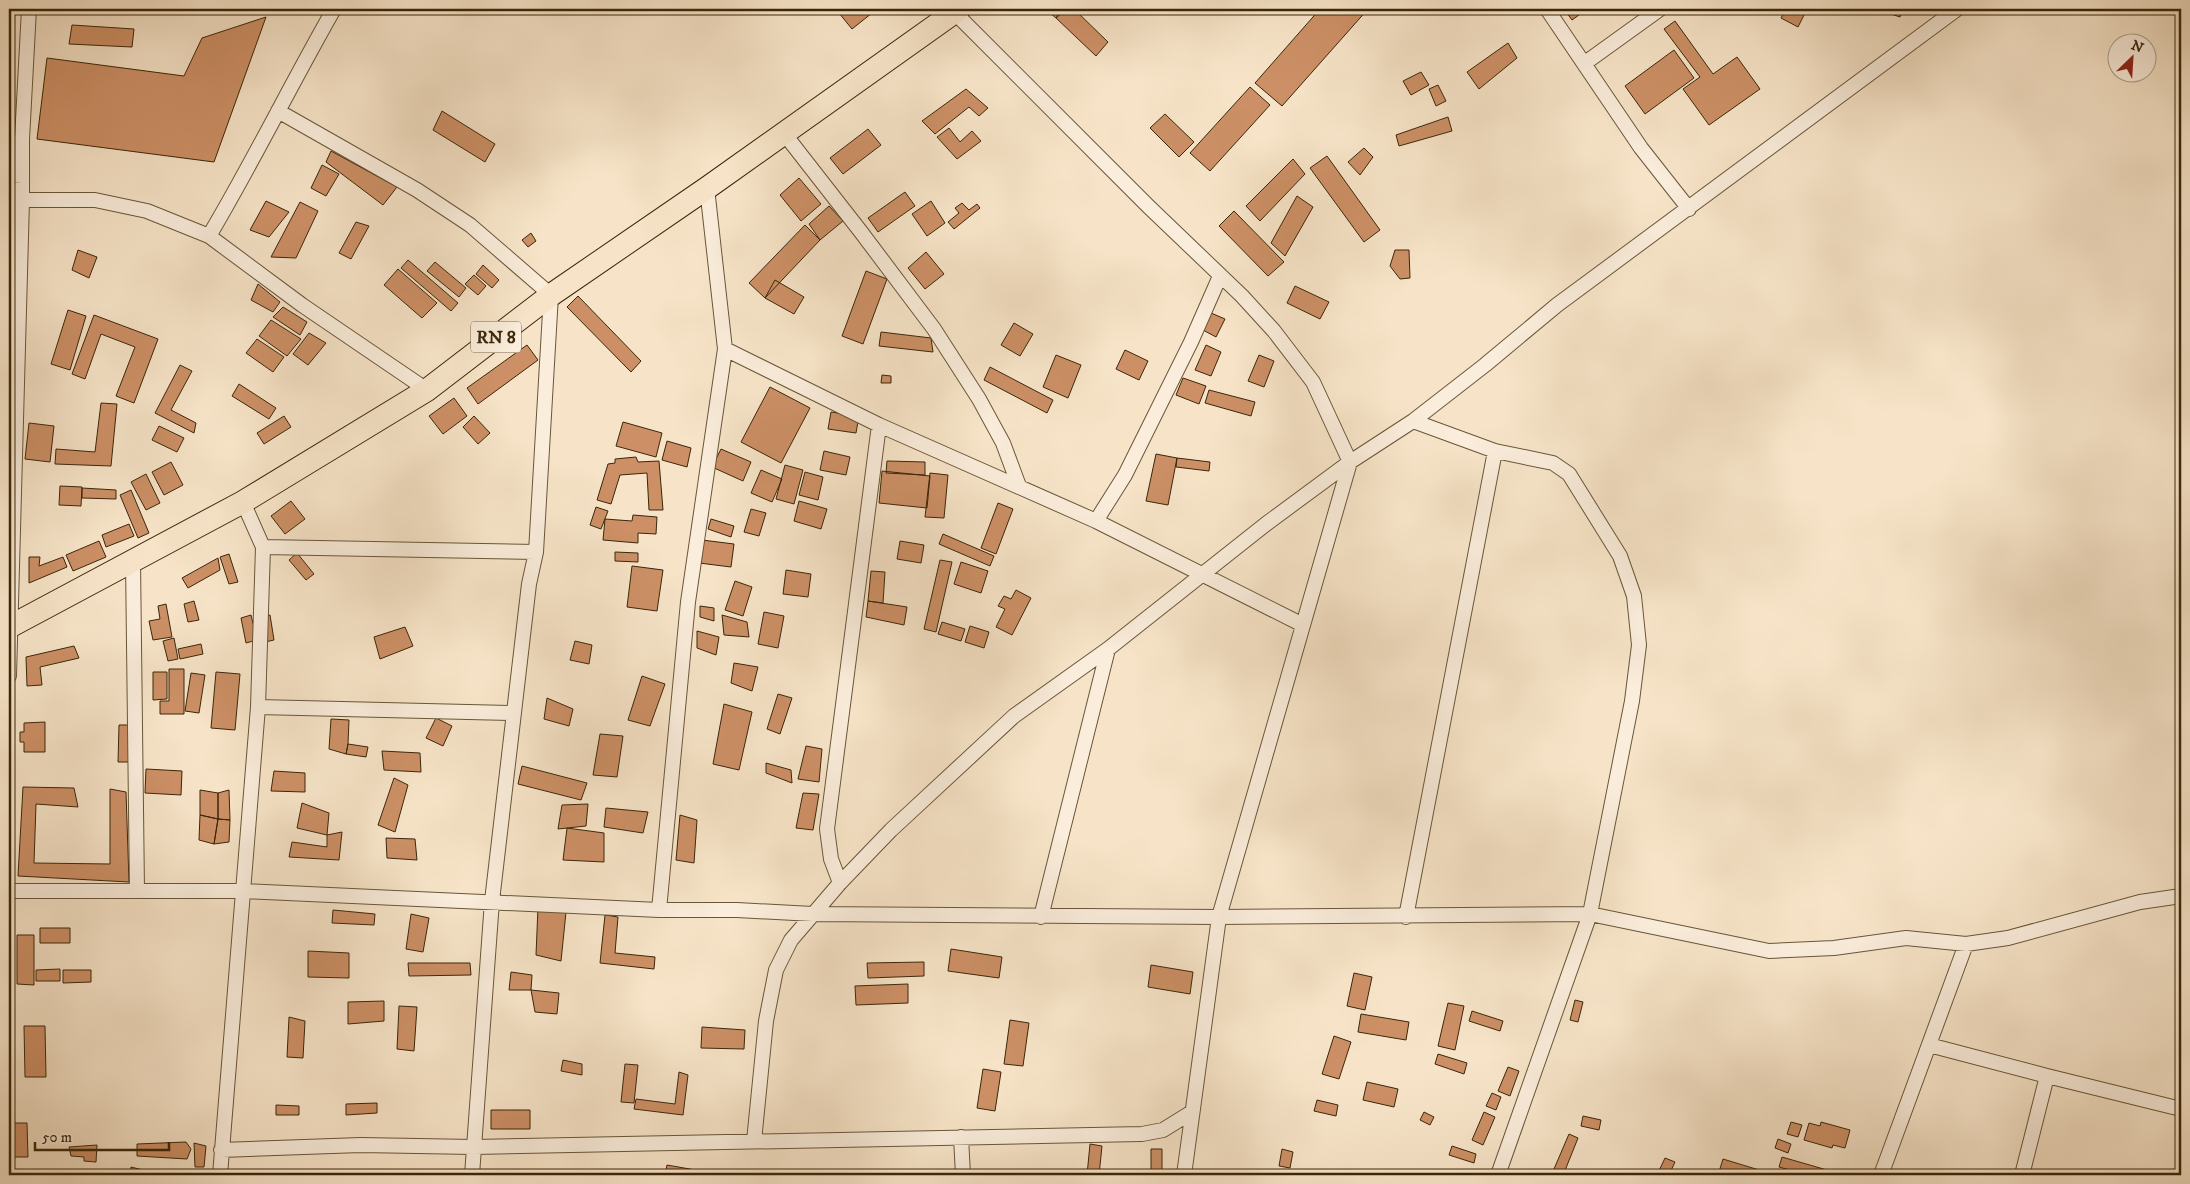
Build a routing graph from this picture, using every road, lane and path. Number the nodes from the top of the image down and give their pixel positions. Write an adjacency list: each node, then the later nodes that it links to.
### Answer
1 (29, 9): 10 (street)
2 (334, 9): 8 (street)
3 (1547, 9): 7 (street)
4 (1660, 9): 7 (street)
5 (1957, 9): 13 (street)
6 (956, 10): 9 (main road, RN 8); 15 (street)
7 (1585, 63): 13 (street)
8 (278, 112): 14 (street); 16 (street)
9 (783, 132): 11 (main road, RN 8); 23 (street)
10 (15, 176): 12 (street)
11 (707, 188): 16 (main road, RN 8); 17 (street)
12 (22, 200): 14 (street); 31 (street)
13 (1689, 208): 19 (street)
14 (209, 236): 18 (street)
15 (1220, 276): 22 (street); 25 (street)
16 (551, 295): 18 (main road, RN 8); 27 (street)
17 (725, 350): 20 (street); 42 (street)
18 (427, 390): 24 (main road, RN 8)
19 (1413, 421): 21 (street); 22 (street)
20 (879, 425): 23 (street); 36 (street)
21 (1495, 451): 44 (street); 47 (street)
22 (1350, 462): 29 (street); 30 (street)
23 (1020, 486): 25 (street)
24 (243, 502): 26 (street); 28 (main road, RN 8)
25 (1096, 521): 29 (street)
26 (263, 547): 27 (street); 34 (street)
27 (536, 552): 35 (street)
28 (133, 561): 31 (main road, RN 8); 38 (street)
29 (1204, 574): 30 (street); 32 (street)
30 (1303, 625): 46 (street)
31 (10, 626): 33 (street)
32 (1108, 649): 36 (street); 45 (street)
33 (9, 676)
34 (258, 707): 35 (street); 39 (street)
35 (514, 714): 41 (street)
36 (840, 882): 43 (street)
37 (9, 890): 38 (street)
38 (137, 891): 39 (street)
39 (243, 891): 41 (street); 56 (street)
40 (2181, 896): 48 (street)
41 (492, 901): 42 (street); 55 (street)
42 (659, 910): 43 (street)
43 (813, 914): 45 (street); 54 (street)
44 (1590, 914): 47 (street); 48 (street); 61 (street)
45 (1041, 917): 46 (street)
46 (1219, 917): 47 (street); 52 (street)
47 (1406, 917)
48 (1966, 944): 49 (street)
49 (1929, 1045): 50 (street); 62 (street)
50 (2047, 1076): 51 (street); 63 (street)
51 (2181, 1109)
52 (1192, 1112): 53 (street); 60 (street)
53 (961, 1137): 54 (street); 59 (street)
54 (754, 1142): 55 (street)
55 (474, 1148): 56 (street); 58 (street)
56 (221, 1150): 57 (street)
57 (220, 1175)
58 (472, 1175)
59 (962, 1175)
60 (1184, 1175)
61 (1498, 1175)
62 (1881, 1175)
63 (2022, 1175)

